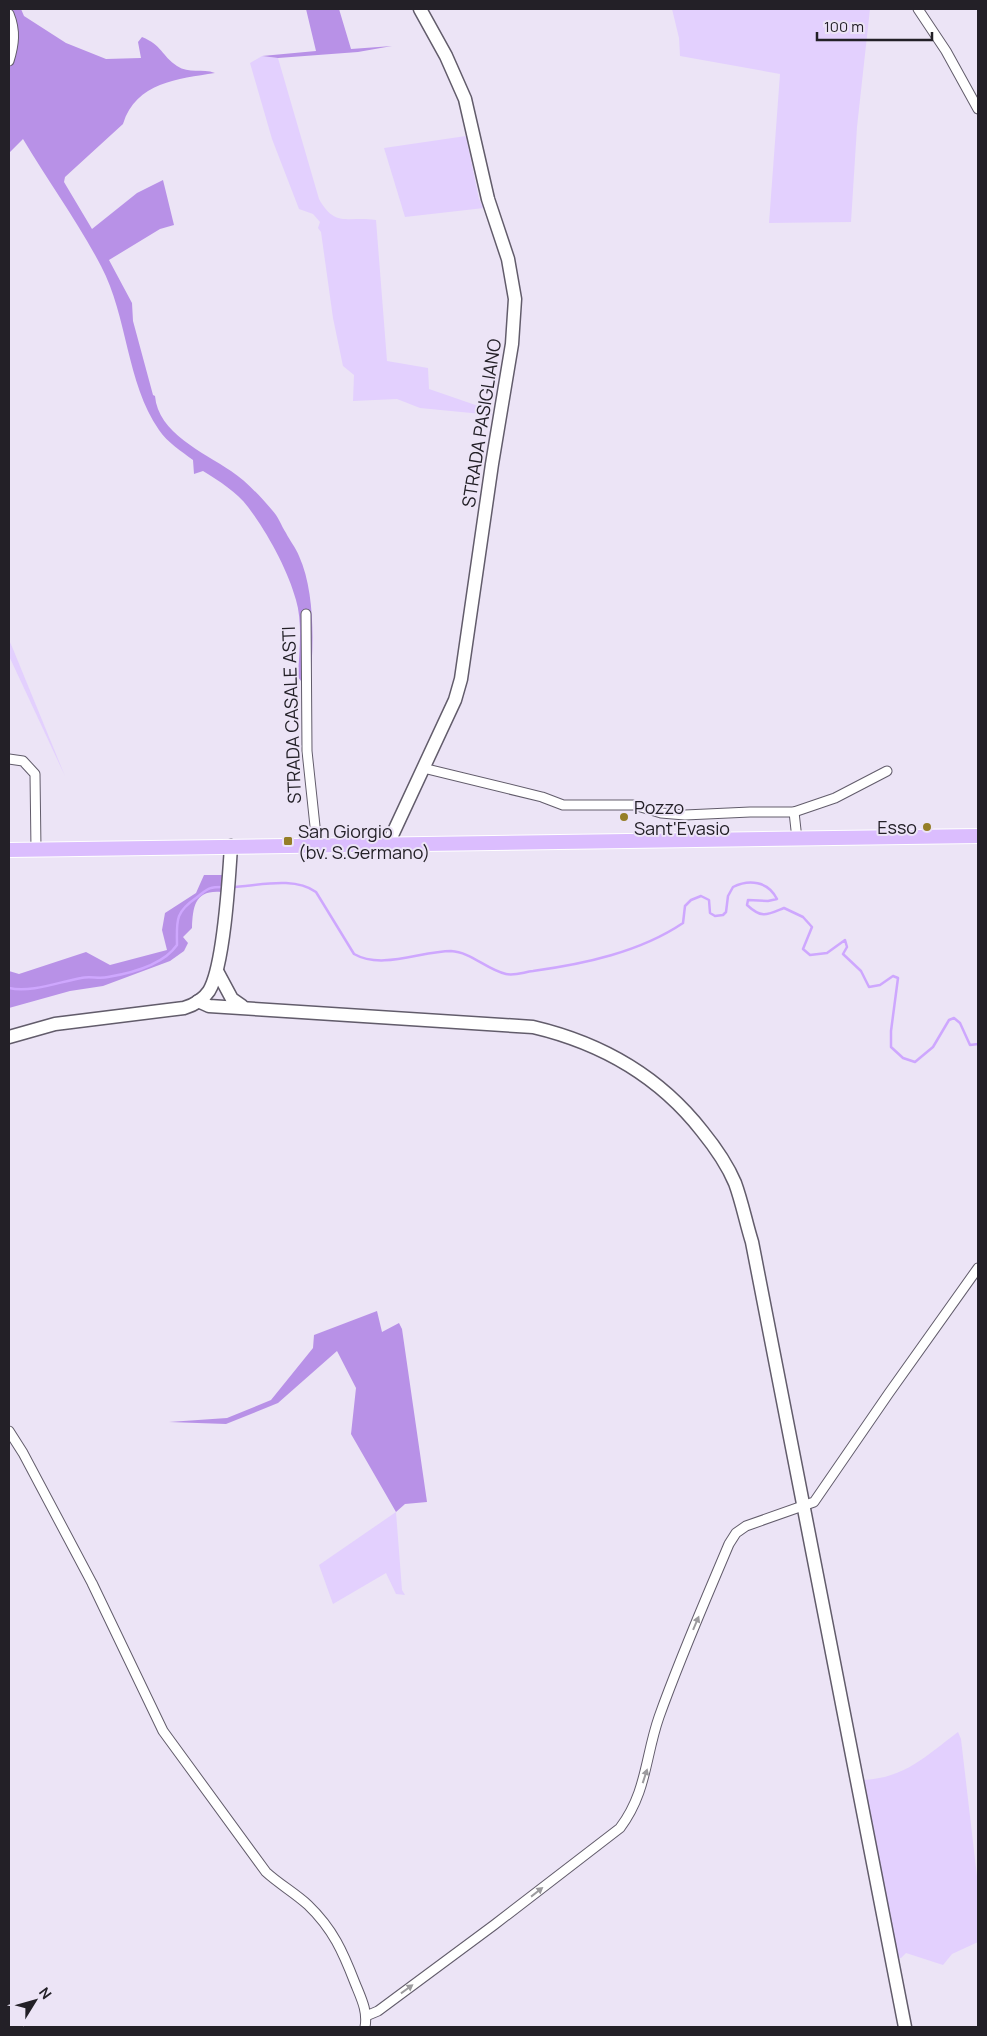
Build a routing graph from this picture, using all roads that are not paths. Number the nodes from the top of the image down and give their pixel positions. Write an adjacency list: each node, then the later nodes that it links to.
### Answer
1 (420, 9): 8 (main road, STRADA PASIGLIANO)
2 (918, 9): 5 (street)
3 (9, 14): 4 (street)
4 (9, 61)
5 (978, 109)
6 (306, 614): 14 (street, STRADA CASALE ASTI)
7 (9, 759): 16 (street)
8 (423, 768): 10 (street); 13 (main road, STRADA PASIGLIANO)
9 (887, 771): 10 (street)
10 (794, 812): 12 (street)
11 (978, 836): 12 (main road)
12 (797, 839): 13 (main road)
13 (388, 844): 14 (main road)
14 (317, 845): 15 (main road)
15 (231, 846): 16 (main road); 18 (main road)
16 (36, 849): 17 (main road)
17 (9, 850)
18 (217, 971): 19 (main road); 20 (main road)
19 (198, 1002): 20 (main road); 21 (main road)
20 (242, 1006): 24 (main road)
21 (9, 1037)
22 (978, 1268): 24 (street)
23 (9, 1431): 25 (street)
24 (804, 1507): 25 (street, one-way to 24); 27 (main road)
25 (366, 2016): 26 (street)
26 (365, 2027)
27 (905, 2027)

